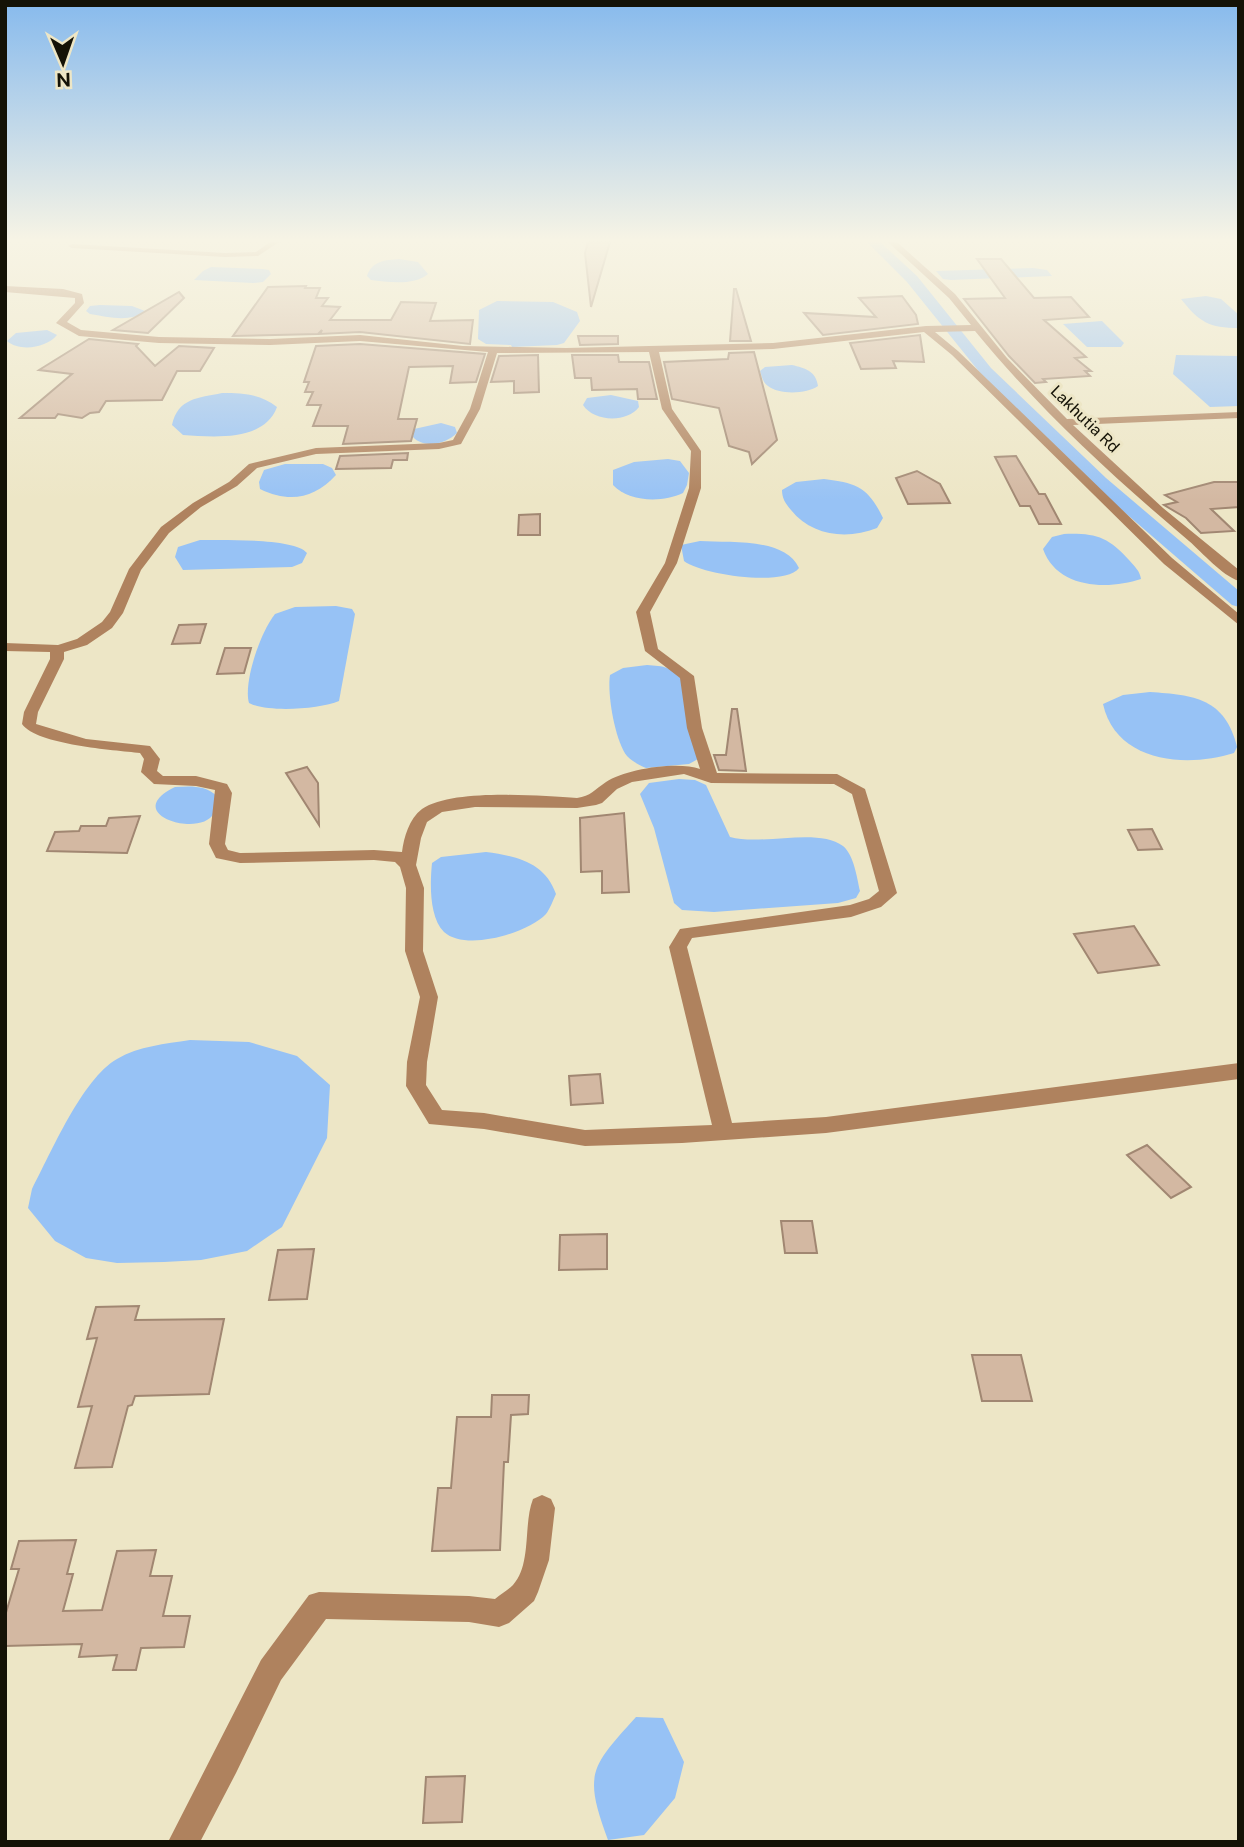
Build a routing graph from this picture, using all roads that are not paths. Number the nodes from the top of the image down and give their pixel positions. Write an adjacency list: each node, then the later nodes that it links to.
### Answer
1 (70, 328): 6 (street)
2 (956, 328): 4 (street)
3 (978, 328): 8 (street, Lakhutia Rd)
4 (932, 329): 5 (street); 10 (street)
5 (653, 348): 6 (street); 13 (street)
6 (493, 351): 12 (street)
7 (1239, 415): 8 (street)
8 (1064, 422): 9 (street, Lakhutia Rd)
9 (1239, 577)
10 (1239, 621)
11 (5, 647): 12 (street)
12 (57, 650): 14 (street)
13 (711, 778): 14 (street); 16 (street)
14 (408, 865): 16 (street)
15 (1239, 1071): 16 (street)
16 (724, 1132)
17 (542, 1508): 18 (street)
18 (183, 1842)

